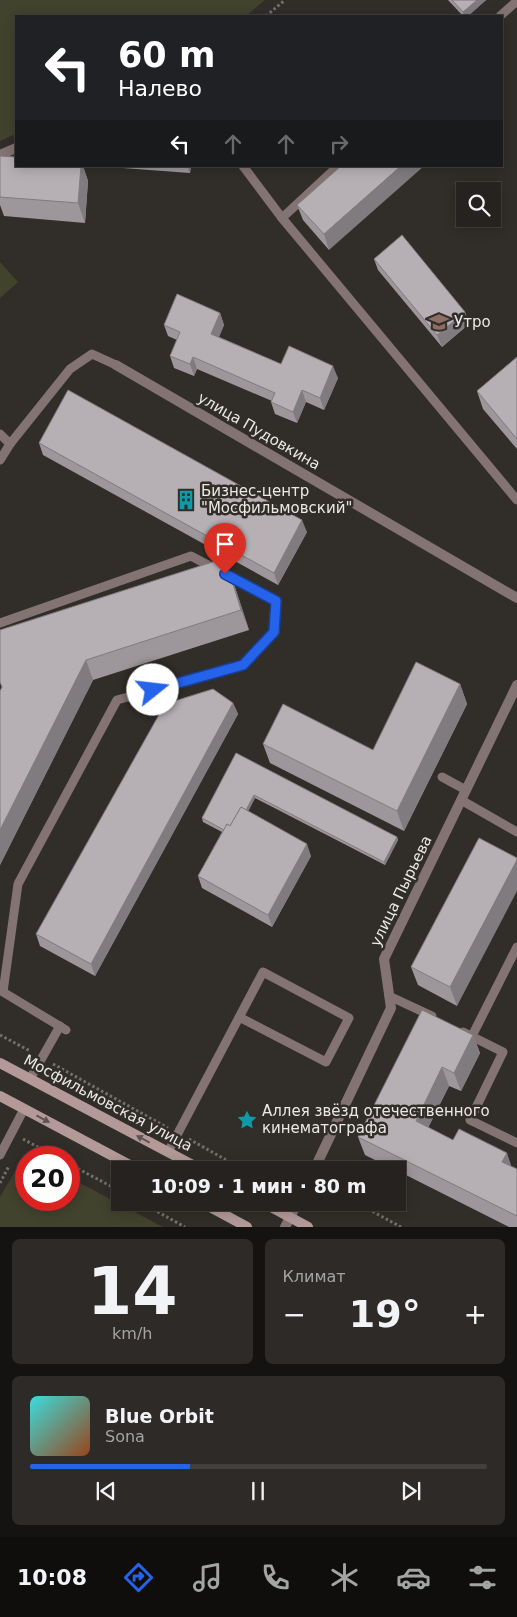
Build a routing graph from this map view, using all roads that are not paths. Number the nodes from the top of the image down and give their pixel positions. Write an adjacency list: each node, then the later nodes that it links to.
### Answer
1 (517, 1): 2 (lane)
2 (501, 15)
3 (15, 148): 4 (street)
4 (0, 155)
5 (244, 167): 7 (lane)
6 (337, 167): 7 (lane)
7 (282, 218): 12 (lane)
8 (116, 365): 10 (lane); 13 (street, улица Пудовкина)
9 (0, 434): 10 (lane)
10 (10, 444): 11 (lane)
11 (0, 460)
12 (517, 500)
13 (517, 598)
14 (0, 622): 27 (lane)
15 (517, 685): 17 (street, улица Пырьева)
16 (442, 776): 17 (lane)
17 (466, 790): 18 (street, улица Пырьева)
18 (461, 800): 19 (lane); 21 (street, улица Пырьева)
19 (517, 832)
20 (517, 947): 25 (lane)
21 (390, 996): 23 (lane); 35 (street, улица Пырьева)
22 (239, 1017): 22 (lane); 31 (lane)
23 (439, 1020)
24 (456, 1028): 25 (lane)
25 (472, 1036): 30 (lane)
26 (0, 1063): 27 (main road, Мосфильмовская улица)
27 (30, 1079): 31 (main road, Мосфильмовская улица, one-way to 27)
28 (0, 1096): 29 (main road)
29 (24, 1109): 32 (lane); 33 (main road, one-way to 33)
30 (517, 1143)
31 (168, 1152): 34 (main road, Мосфильмовская улица)
32 (0, 1155)
33 (122, 1161)
34 (185, 1161)
35 (318, 1161)
36 (218, 1211): 40 (main road)
37 (279, 1211): 39 (main road)
38 (293, 1211): 39 (street)
39 (290, 1217): 41 (street); 42 (main road)
40 (247, 1227)
41 (285, 1227)
42 (308, 1227)

